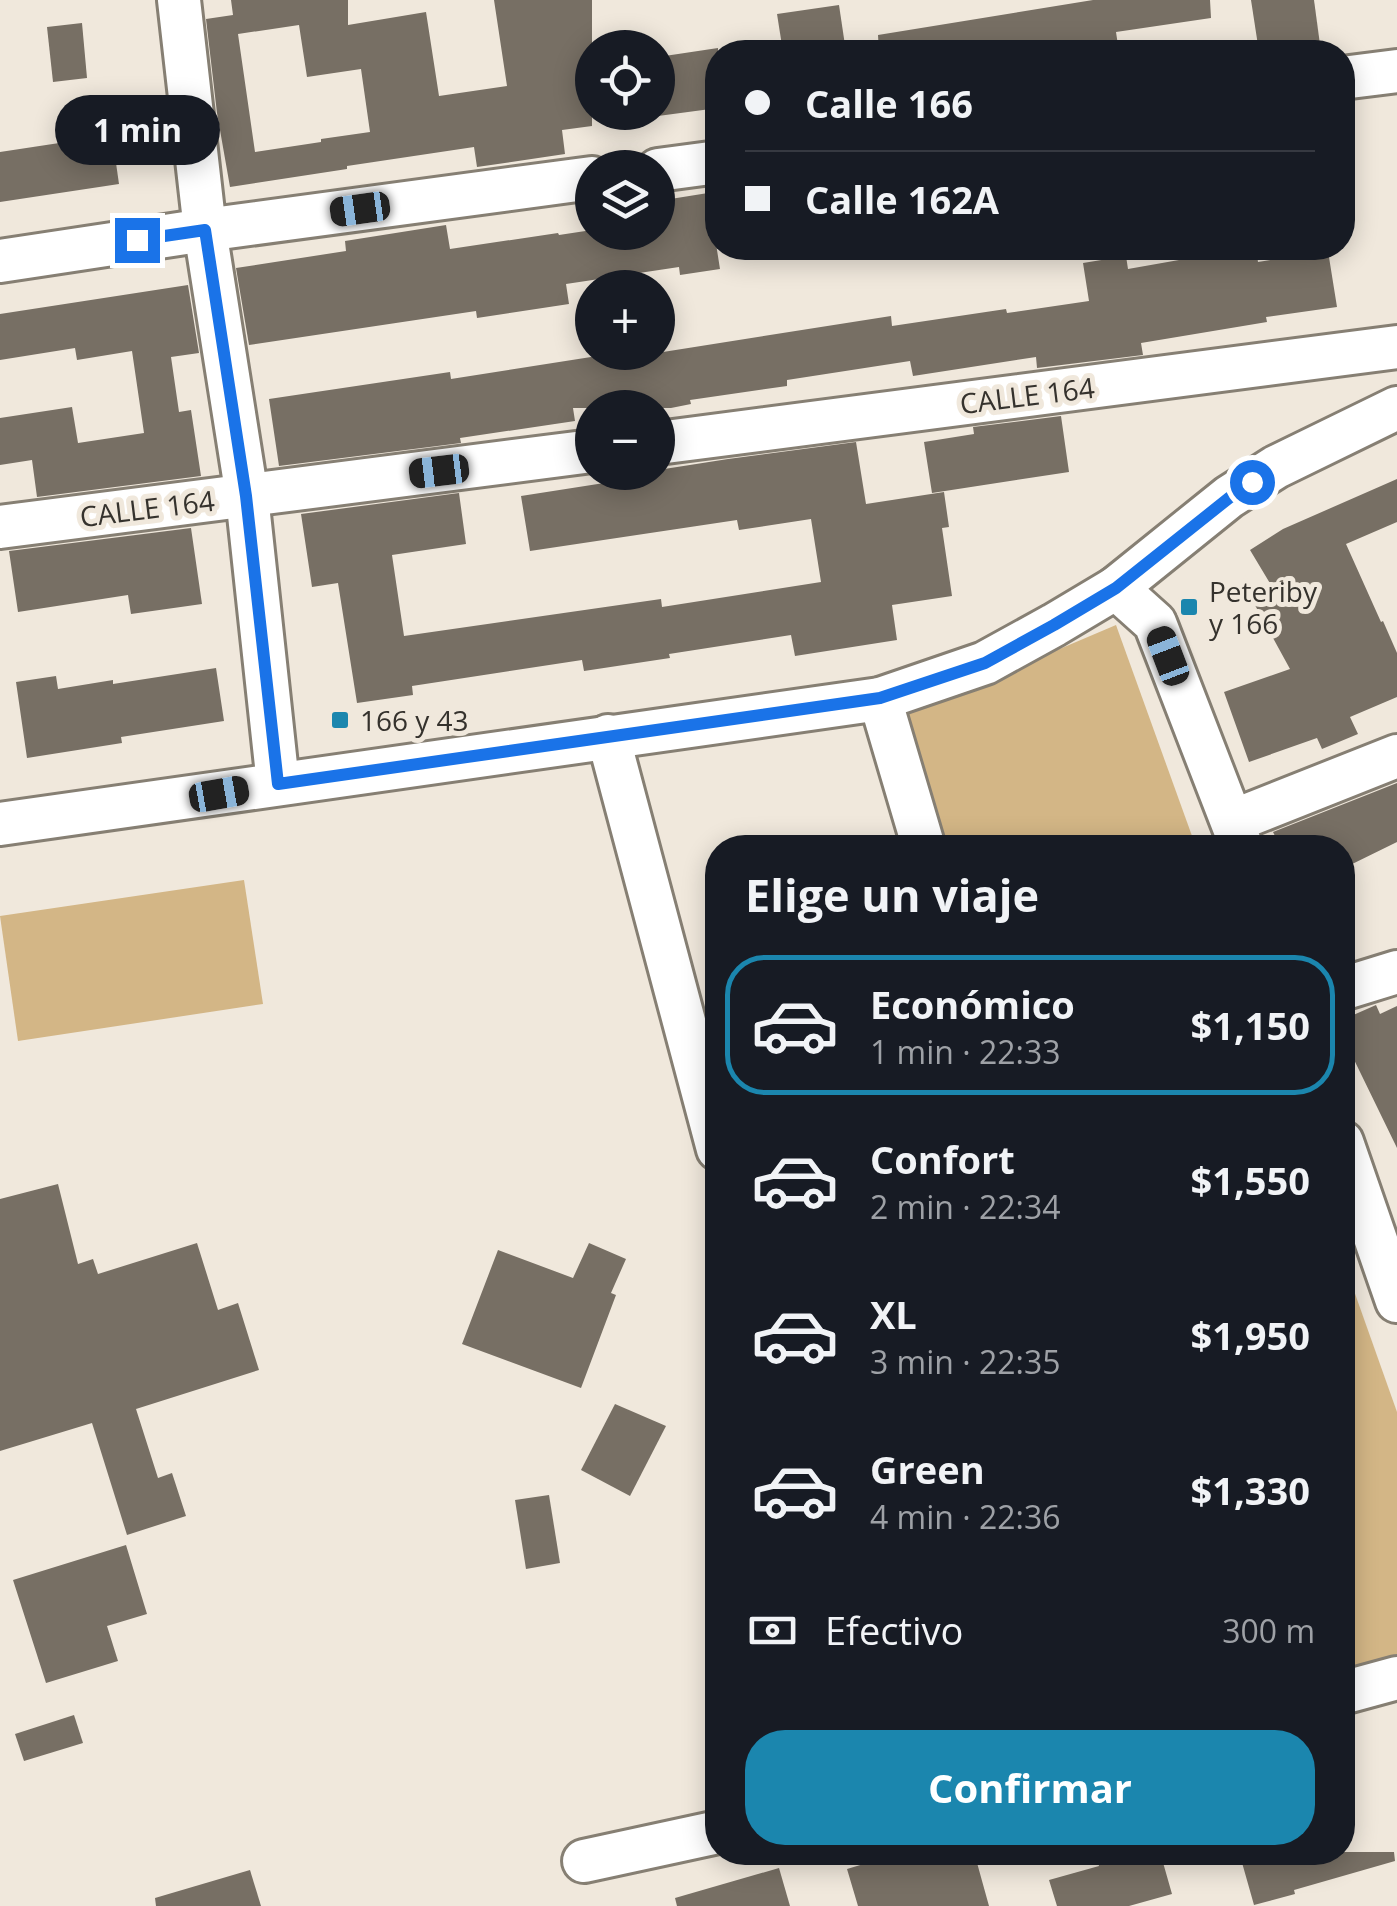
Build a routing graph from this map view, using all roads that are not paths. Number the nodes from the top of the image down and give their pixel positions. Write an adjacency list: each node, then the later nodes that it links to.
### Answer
1 (179, 0): 7 (street)
2 (1397, 70): 3 (street)
3 (1355, 76)
4 (705, 164): 5 (street)
5 (675, 168)
6 (575, 180): 7 (street)
7 (205, 230): 8 (street); 13 (street)
8 (0, 261)
9 (1397, 347): 11 (street, CALLE 164)
10 (1397, 408): 15 (street)
11 (675, 440)
12 (575, 453): 13 (street, CALLE 164)
13 (246, 496): 14 (street, CALLE 164); 19 (street)
14 (0, 528)
15 (1116, 588): 16 (street); 21 (street)
16 (880, 698): 17 (street); 22 (street)
17 (608, 736): 19 (street); 25 (street)
18 (1397, 756): 21 (street)
19 (278, 784): 20 (street)
20 (0, 824)
21 (1237, 834)
22 (920, 835)
23 (1397, 972): 24 (street)
24 (1355, 985)
25 (705, 1099)
26 (1355, 1180): 27 (street)
27 (1397, 1301)
28 (1397, 1678): 29 (street)
29 (1355, 1689)
30 (705, 1835): 31 (street)
31 (584, 1861)

